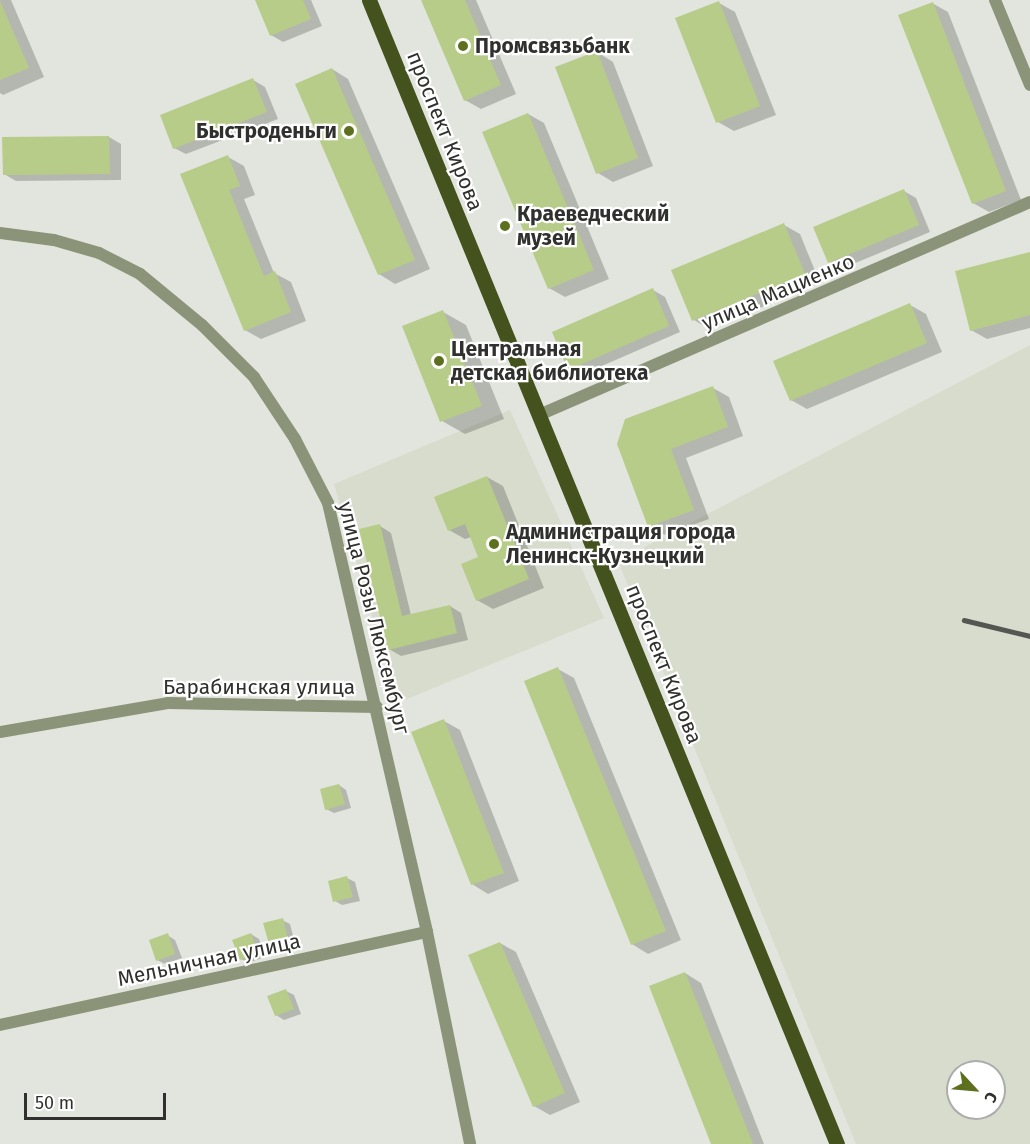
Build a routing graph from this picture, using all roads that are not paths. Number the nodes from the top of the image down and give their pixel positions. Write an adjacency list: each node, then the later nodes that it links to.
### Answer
1 (369, 0): 6 (main road, проспект Кирова)
2 (995, 0): 3 (street)
3 (1030, 85)
4 (1030, 202): 6 (street, улица Мациенко)
5 (0, 233): 7 (street, улица Розы Люксембург)
6 (539, 415): 12 (main road, проспект Кирова)
7 (377, 707): 8 (street, Барабинская улица); 9 (street, улица Розы Люксембург)
8 (0, 732)
9 (427, 932): 10 (street, Мельничная улица); 11 (street, улица Розы Люксембург)
10 (0, 1025)
11 (470, 1144)
12 (837, 1144)

